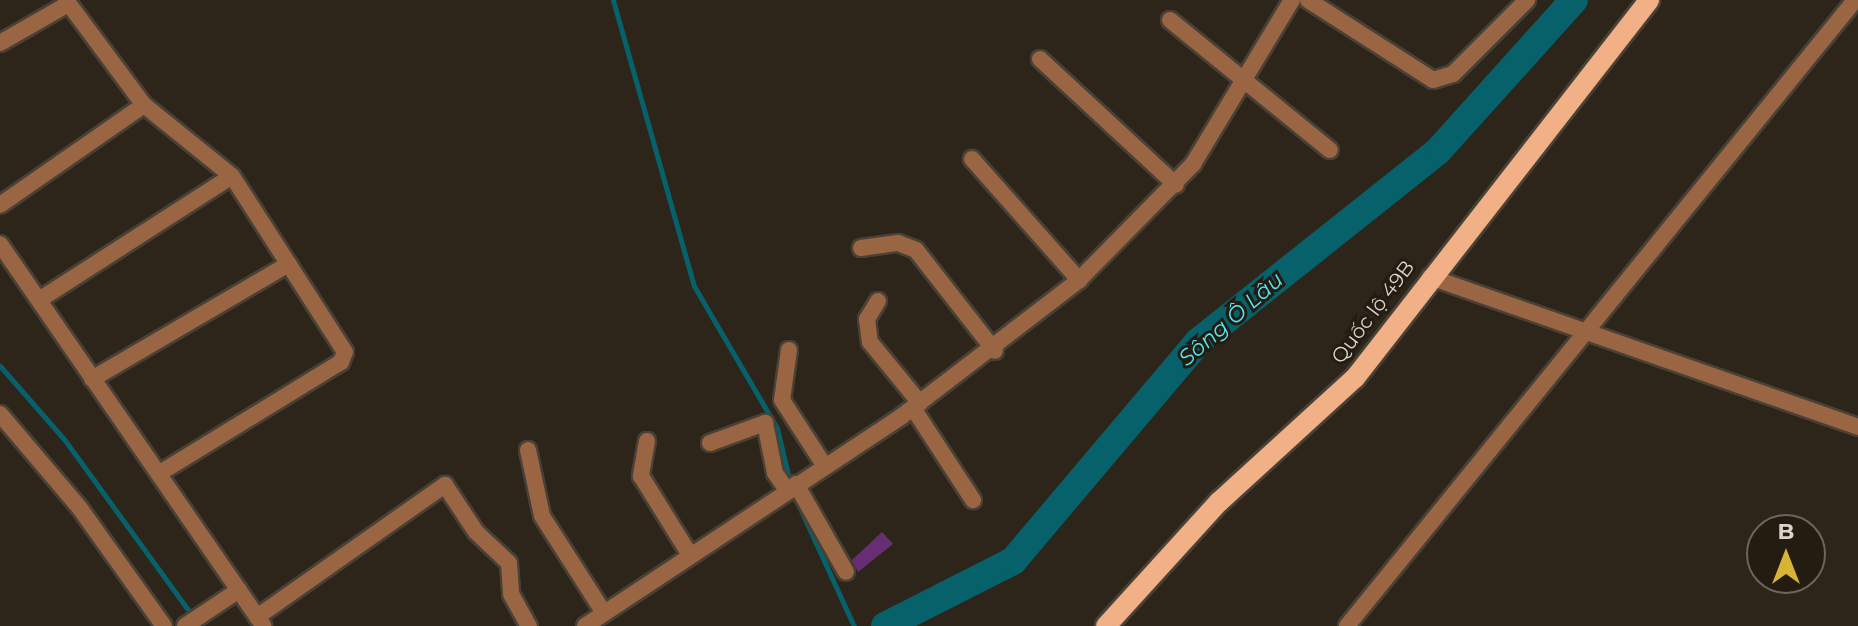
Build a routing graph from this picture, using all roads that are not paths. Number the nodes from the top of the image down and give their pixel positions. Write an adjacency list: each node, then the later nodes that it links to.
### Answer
1 (1292, 0): 10 (street)
2 (1308, 0): 3 (street)
3 (1527, 0)
4 (1649, 0): 20 (main road, Quốc lộ 49B)
5 (1855, 0): 24 (street)
6 (67, 2): 8 (street); 11 (street)
7 (1170, 20): 10 (street)
8 (0, 43)
9 (1040, 59): 15 (street)
10 (1246, 80): 12 (street); 15 (street)
11 (144, 105): 14 (street); 16 (street)
12 (1330, 150)
13 (972, 159): 21 (street)
14 (232, 176): 19 (street); 22 (street)
15 (1176, 185): 21 (street)
16 (0, 205)
17 (0, 244): 22 (street)
18 (861, 248): 26 (street)
19 (289, 264): 27 (street); 35 (street)
20 (1430, 277): 24 (street); 47 (main road, Quốc lộ 49B)
21 (1079, 280): 26 (street)
22 (39, 300): 27 (street)
23 (878, 301): 28 (street)
24 (1586, 328): 30 (street); 48 (street)
25 (789, 350): 34 (street)
26 (995, 351): 28 (street)
27 (92, 379): 35 (street)
28 (916, 406): 34 (street); 37 (street)
29 (0, 414): 43 (street)
30 (1858, 427)
31 (647, 441): 38 (street)
32 (710, 443): 36 (street)
33 (528, 450): 41 (street)
34 (824, 465): 36 (street)
35 (160, 473): 40 (street)
36 (791, 487): 38 (street); 39 (street)
37 (973, 500)
38 (690, 555): 41 (street)
39 (846, 572)
40 (239, 590): 42 (street); 44 (street)
41 (604, 613): 46 (street)
42 (261, 621): 45 (street)
43 (164, 626)
44 (185, 626)
45 (529, 626)
46 (585, 626)
47 (1106, 626)
48 (1347, 626)

